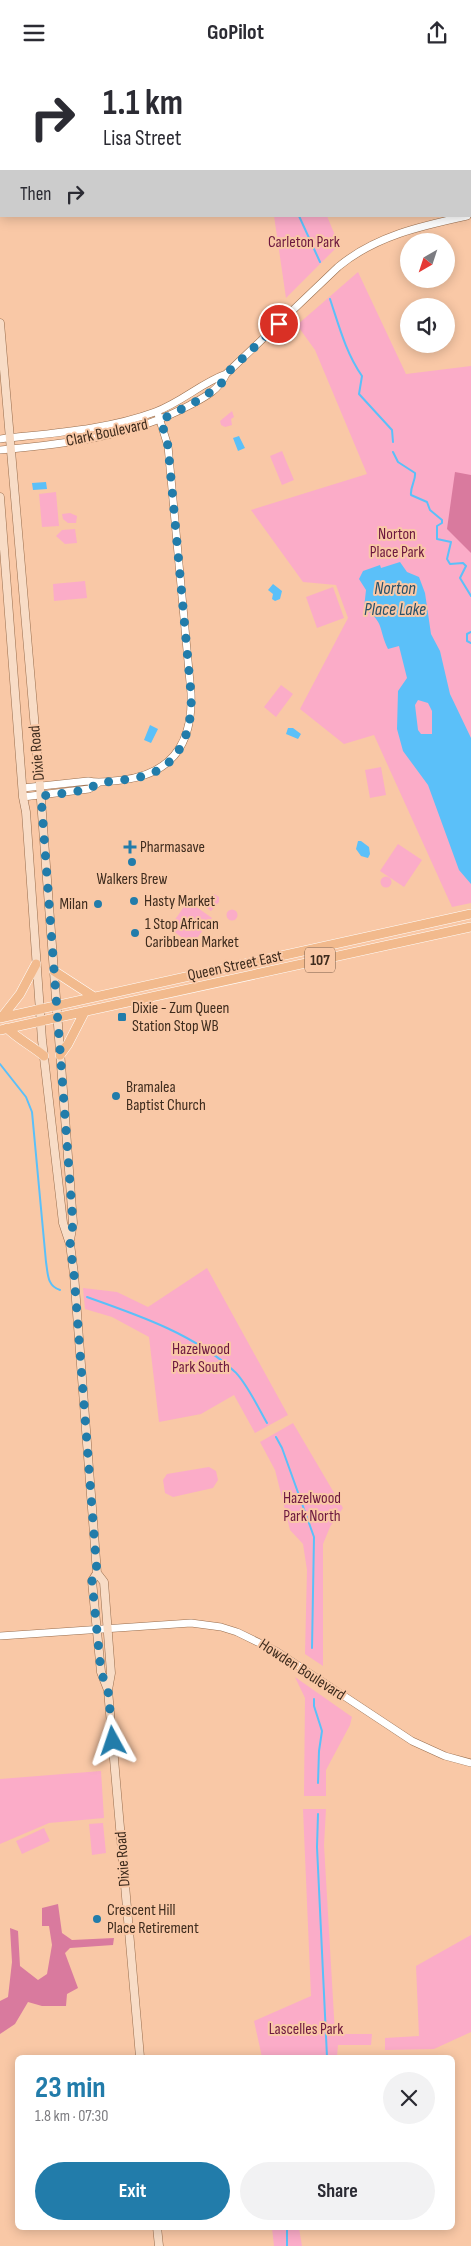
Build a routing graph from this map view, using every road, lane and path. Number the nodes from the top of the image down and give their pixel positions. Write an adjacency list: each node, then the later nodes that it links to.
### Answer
1 (464, 217): 3 (street, Clark Boulevard)
2 (0, 323): 6 (main road, Dixie Road)
3 (226, 374): 4 (street, Clark Boulevard); 5 (street, Clark Boulevard)
4 (157, 411): 5 (street); 6 (street, Clark Boulevard)
5 (161, 420): 8 (street, Clark Boulevard); 11 (street)
6 (10, 438): 7 (street, Clark Boulevard); 8 (main road, Dixie Road)
7 (0, 439)
8 (10, 449): 9 (street, Clark Boulevard); 12 (main road, Dixie Road)
9 (0, 450)
10 (0, 497): 13 (main road, Dixie Road)
11 (98, 783): 12 (street); 14 (street)
12 (40, 787): 13 (street); 14 (main road, Dixie Road)
13 (23, 788): 15 (main road, Dixie Road)
14 (41, 796): 15 (street); 21 (main road, Dixie Road)
15 (23, 797): 20 (main road, Dixie Road)
16 (471, 915): 18 (main road, Queen Street East / 107)
17 (471, 927): 19 (main road, Queen Street East / 107)
18 (385, 933): 19 (main road); 22 (main road, Queen Street East / 107)
19 (359, 951): 25 (main road, Queen Street East / 107)
20 (36, 964): 24 (main road, Dixie Road); 26 (main road)
21 (54, 971): 22 (main road); 23 (main road, Dixie Road)
22 (94, 997): 23 (main road, Queen Street East / 107)
23 (56, 1005): 24 (main road, Queen Street East / 107); 27 (main road, Dixie Road)
24 (40, 1009): 26 (main road, Queen Street East / 107); 28 (main road, Dixie Road)
25 (85, 1011): 27 (main road, Queen Street East / 107); 30 (main road)
26 (1, 1017)
27 (57, 1017): 28 (main road, Queen Street East / 107); 30 (main road, Dixie Road)
28 (41, 1021): 29 (main road, Queen Street East / 107); 31 (main road, Dixie Road)
29 (3, 1029): 31 (main road)
30 (60, 1055): 32 (main road, Dixie Road)
31 (44, 1056): 32 (main road, Dixie Road)
32 (70, 1245): 33 (main road, Dixie Road)
33 (97, 1573): 34 (main road, Dixie Road); 35 (main road, Dixie Road)
34 (108, 1627): 35 (street, Howden Boulevard); 37 (main road, Dixie Road); 38 (street, Howden Boulevard)
35 (97, 1628): 36 (street, Howden Boulevard); 37 (main road, Dixie Road)
36 (0, 1635)
37 (108, 1690): 39 (main road, Dixie Road)
38 (471, 1763)
39 (140, 2055)
40 (157, 2230): 41 (main road)
41 (159, 2246)

